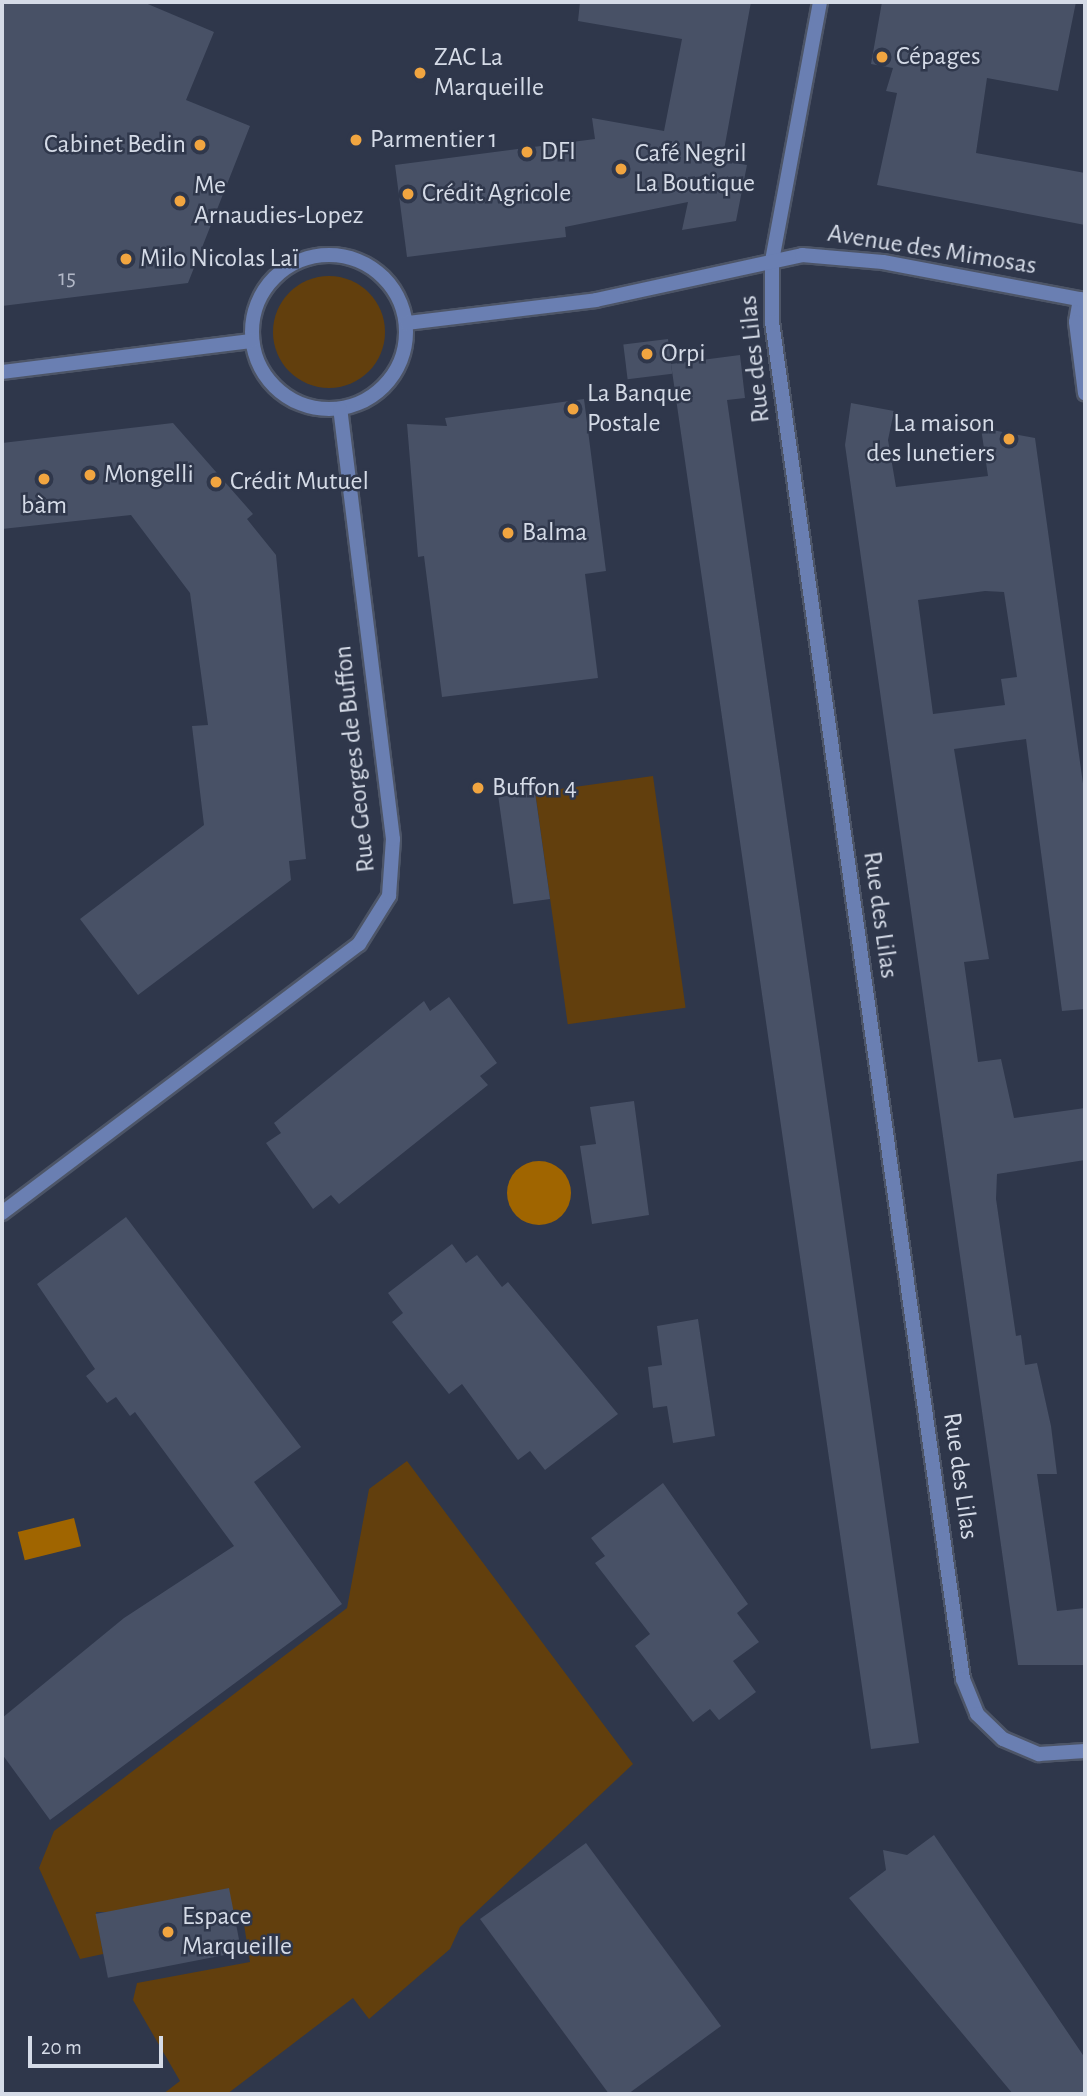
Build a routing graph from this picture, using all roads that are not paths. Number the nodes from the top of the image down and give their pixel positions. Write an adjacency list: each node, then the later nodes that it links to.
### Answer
1 (820, 2): 2 (street, Rue des Lilas)
2 (772, 261): 3 (street, Avenue des Mimosas); 4 (street, Avenue des Mimosas); 10 (street, Rue des Lilas)
3 (1083, 300): 7 (street)
4 (407, 323): 5 (street); 8 (street)
5 (252, 341): 6 (street); 8 (street)
6 (2, 372)
7 (1085, 393)
8 (340, 409): 9 (street, Rue Georges de Buffon)
9 (2, 1213)
10 (1085, 1751)

